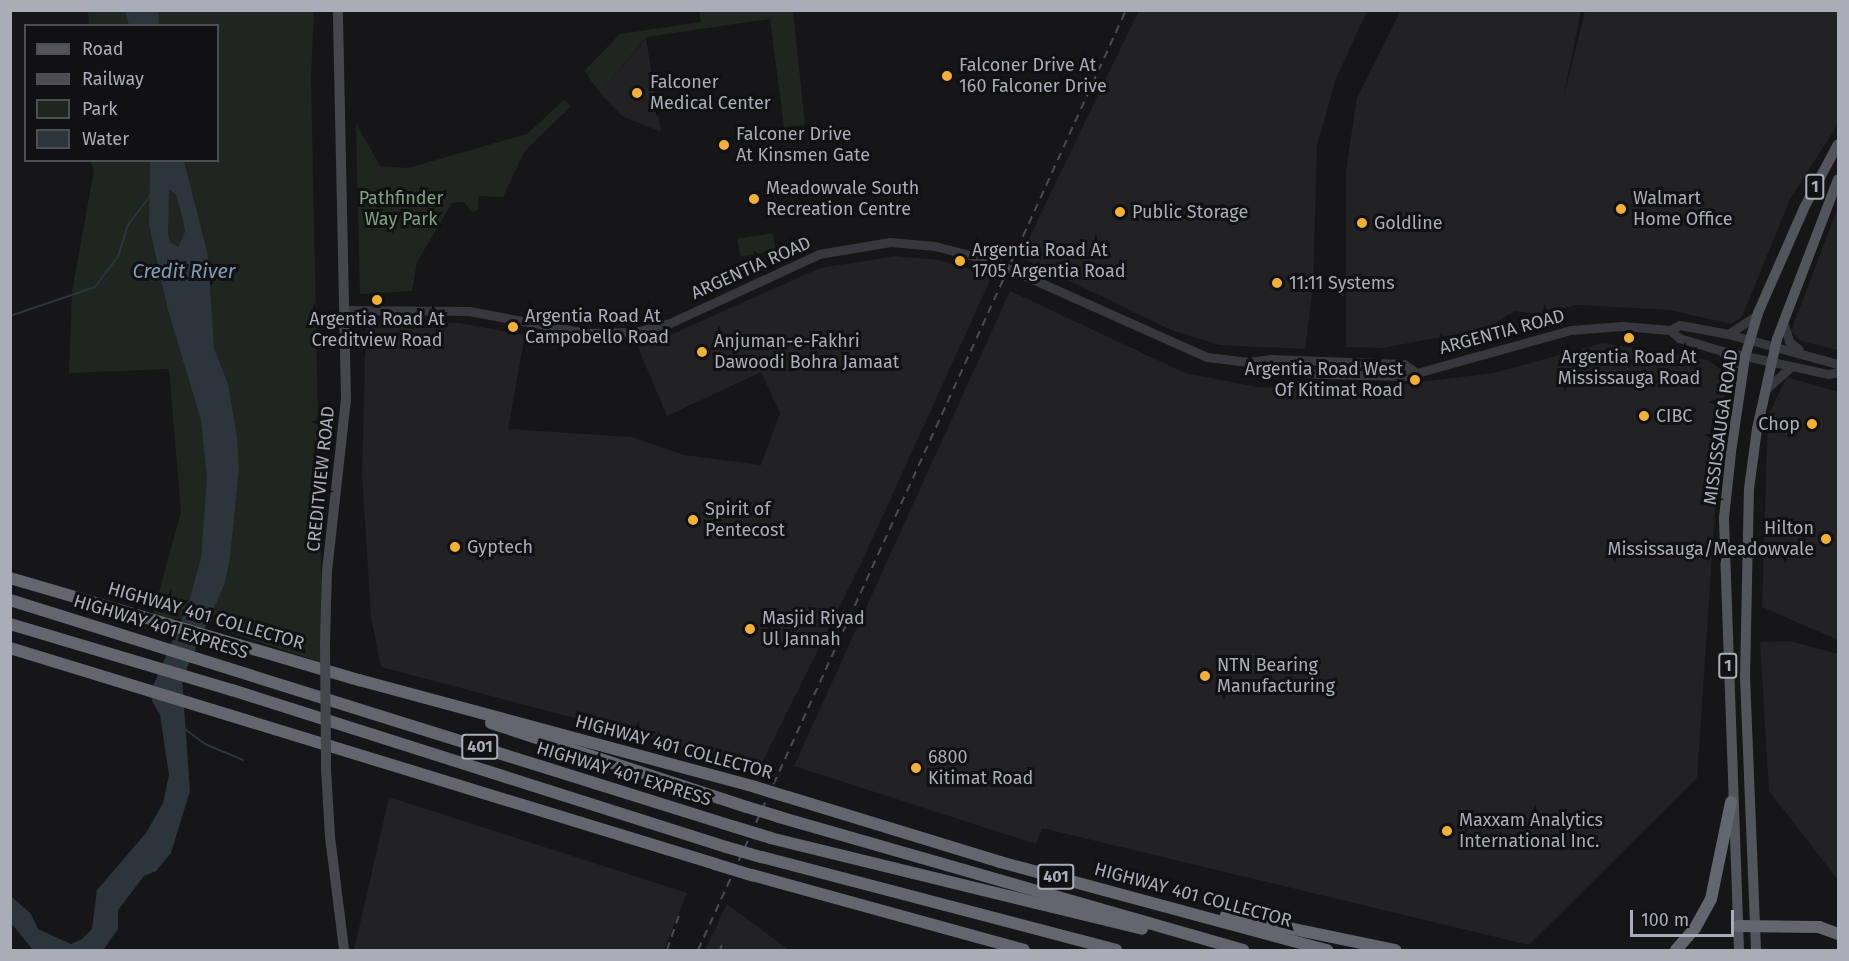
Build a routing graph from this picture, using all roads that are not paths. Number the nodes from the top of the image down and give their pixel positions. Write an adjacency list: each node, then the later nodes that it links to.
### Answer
1 (338, 10): 4 (main road, CREDITVIEW ROAD)
2 (1839, 144): 5 (main road, MISSISSAUGA ROAD / 1)
3 (1839, 179): 6 (main road, MISSISSAUGA ROAD / 1)
4 (345, 310): 7 (street, ARGENTIA ROAD); 30 (main road, CREDITVIEW ROAD, bridge)
5 (1758, 313): 8 (street); 9 (main road, MISSISSAUGA ROAD / 1)
6 (1783, 319): 10 (main road, MISSISSAUGA ROAD / 1); 12 (street)
7 (1670, 330): 8 (street, ARGENTIA ROAD); 11 (street, ARGENTIA ROAD)
8 (1728, 334): 9 (street, ARGENTIA ROAD)
9 (1750, 339): 10 (street, ARGENTIA ROAD); 13 (main road, MISSISSAUGA ROAD / 1)
10 (1775, 345): 12 (street, ARGENTIA ROAD); 14 (main road, MISSISSAUGA ROAD / 1)
11 (1722, 351): 13 (street, ARGENTIA ROAD); 18 (street)
12 (1801, 352): 15 (street, ARGENTIA ROAD)
13 (1745, 357): 14 (street, ARGENTIA ROAD); 18 (main road, MISSISSAUGA ROAD / 1)
14 (1771, 362): 16 (street, ARGENTIA ROAD); 19 (main road, MISSISSAUGA ROAD / 1)
15 (1839, 364)
16 (1792, 366): 17 (street, ARGENTIA ROAD); 19 (street)
17 (1839, 372)
18 (1742, 376): 25 (main road, MISSISSAUGA ROAD / 1)
19 (1764, 391): 27 (main road, MISSISSAUGA ROAD / 1)
20 (10, 578): 24 (highway, HIGHWAY 401 COLLECTOR / 401)
21 (10, 600): 33 (highway, HIGHWAY 401 EXPRESS / 401, bridge)
22 (10, 624): 32 (highway, HIGHWAY 401 EXPRESS / 401, bridge)
23 (10, 648): 31 (highway, 401, bridge)
24 (359, 680): 26 (highway, HIGHWAY 401 COLLECTOR / 401, bridge); 34 (highway, bridge)
25 (1731, 802): 28 (main road, MISSISSAUGA ROAD / 1); 37 (highway)
26 (1000, 862): 35 (highway, HIGHWAY 401 COLLECTOR / 401); 36 (highway)
27 (1755, 925): 28 (highway); 29 (highway); 39 (main road, MISSISSAUGA ROAD / 1)
28 (1738, 926): 38 (main road, MISSISSAUGA ROAD / 1)
29 (1839, 934)
30 (344, 951)
31 (1024, 951)
32 (1116, 951)
33 (1236, 951)
34 (1243, 951)
35 (1327, 951)
36 (1395, 951)
37 (1676, 951)
38 (1739, 951)
39 (1756, 951)

